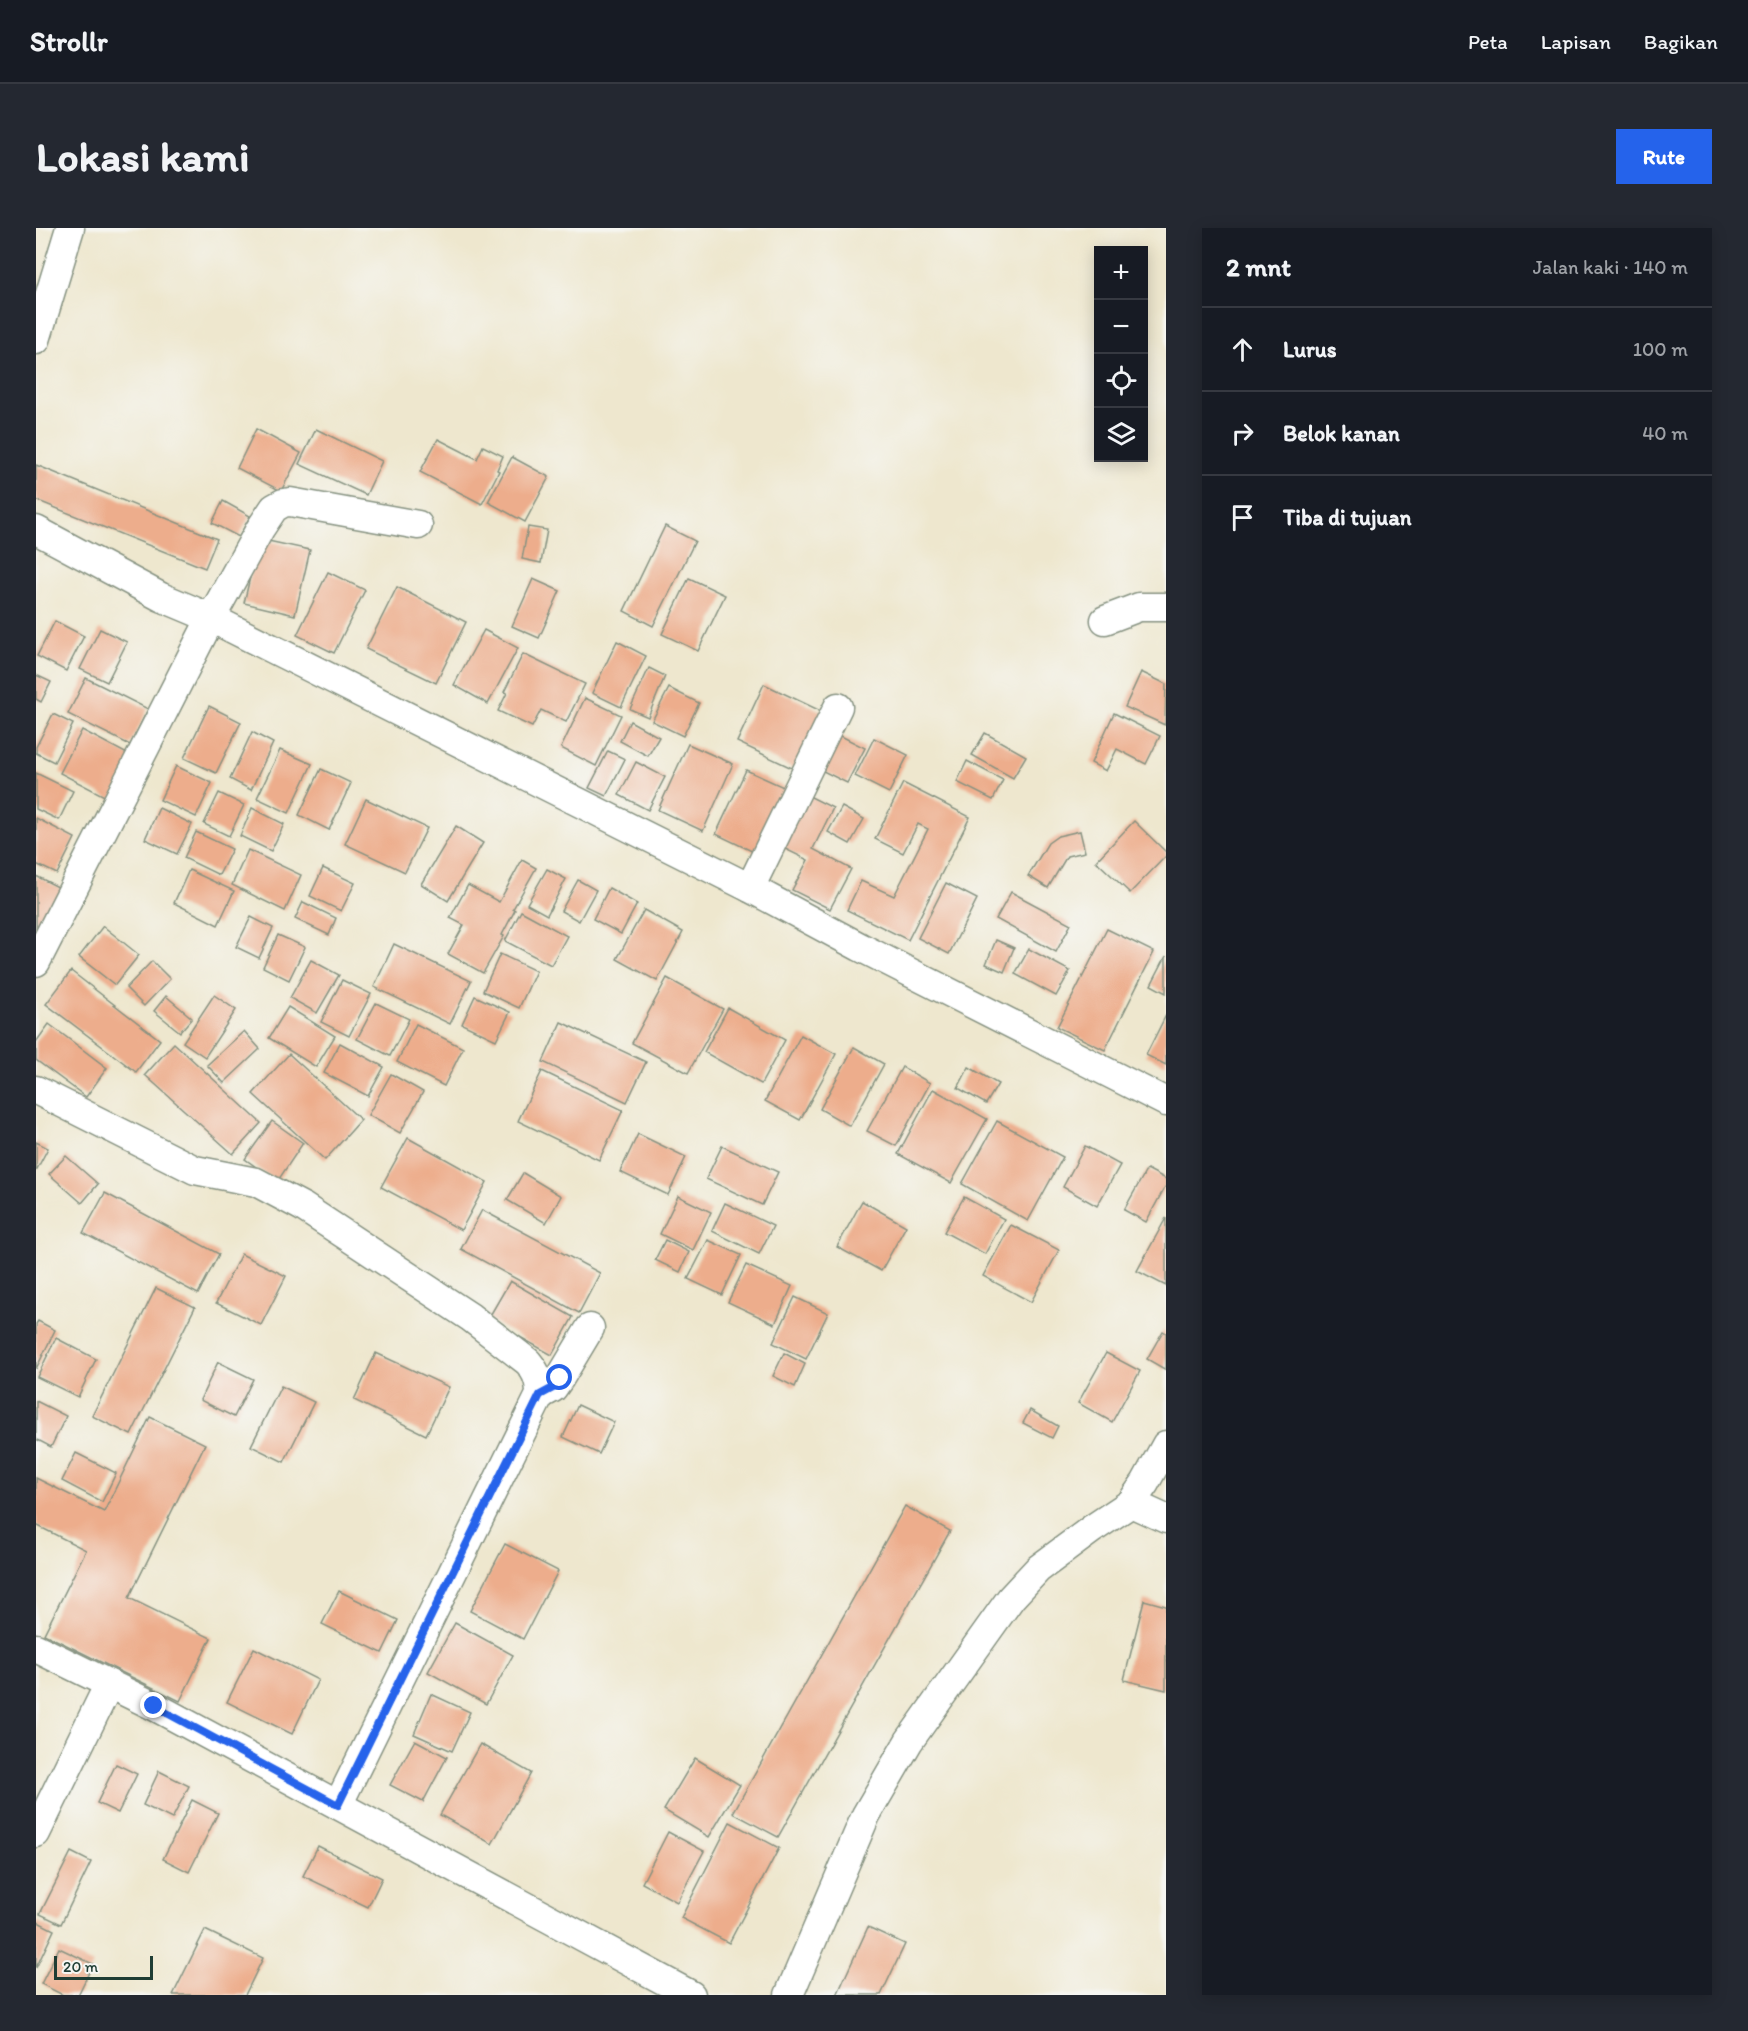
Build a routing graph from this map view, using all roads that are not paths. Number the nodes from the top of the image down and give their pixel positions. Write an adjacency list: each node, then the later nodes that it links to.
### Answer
1 (70, 228): 2 (street)
2 (36, 340)
3 (418, 525): 6 (street)
4 (36, 530): 6 (street)
5 (1166, 607): 7 (street)
6 (211, 618): 9 (street); 10 (street)
7 (1105, 620)
8 (838, 706): 9 (street)
9 (750, 888): 12 (street)
10 (36, 962)
11 (36, 1090): 14 (street)
12 (1166, 1102)
13 (590, 1328): 14 (street)
14 (540, 1395): 20 (street)
15 (1166, 1445): 16 (street)
16 (1131, 1503): 17 (street); 23 (street)
17 (1166, 1518)
18 (36, 1648): 19 (street)
19 (109, 1684): 20 (street); 21 (street)
20 (338, 1805): 22 (street)
21 (36, 1833)
22 (691, 1995)
23 (789, 1995)

